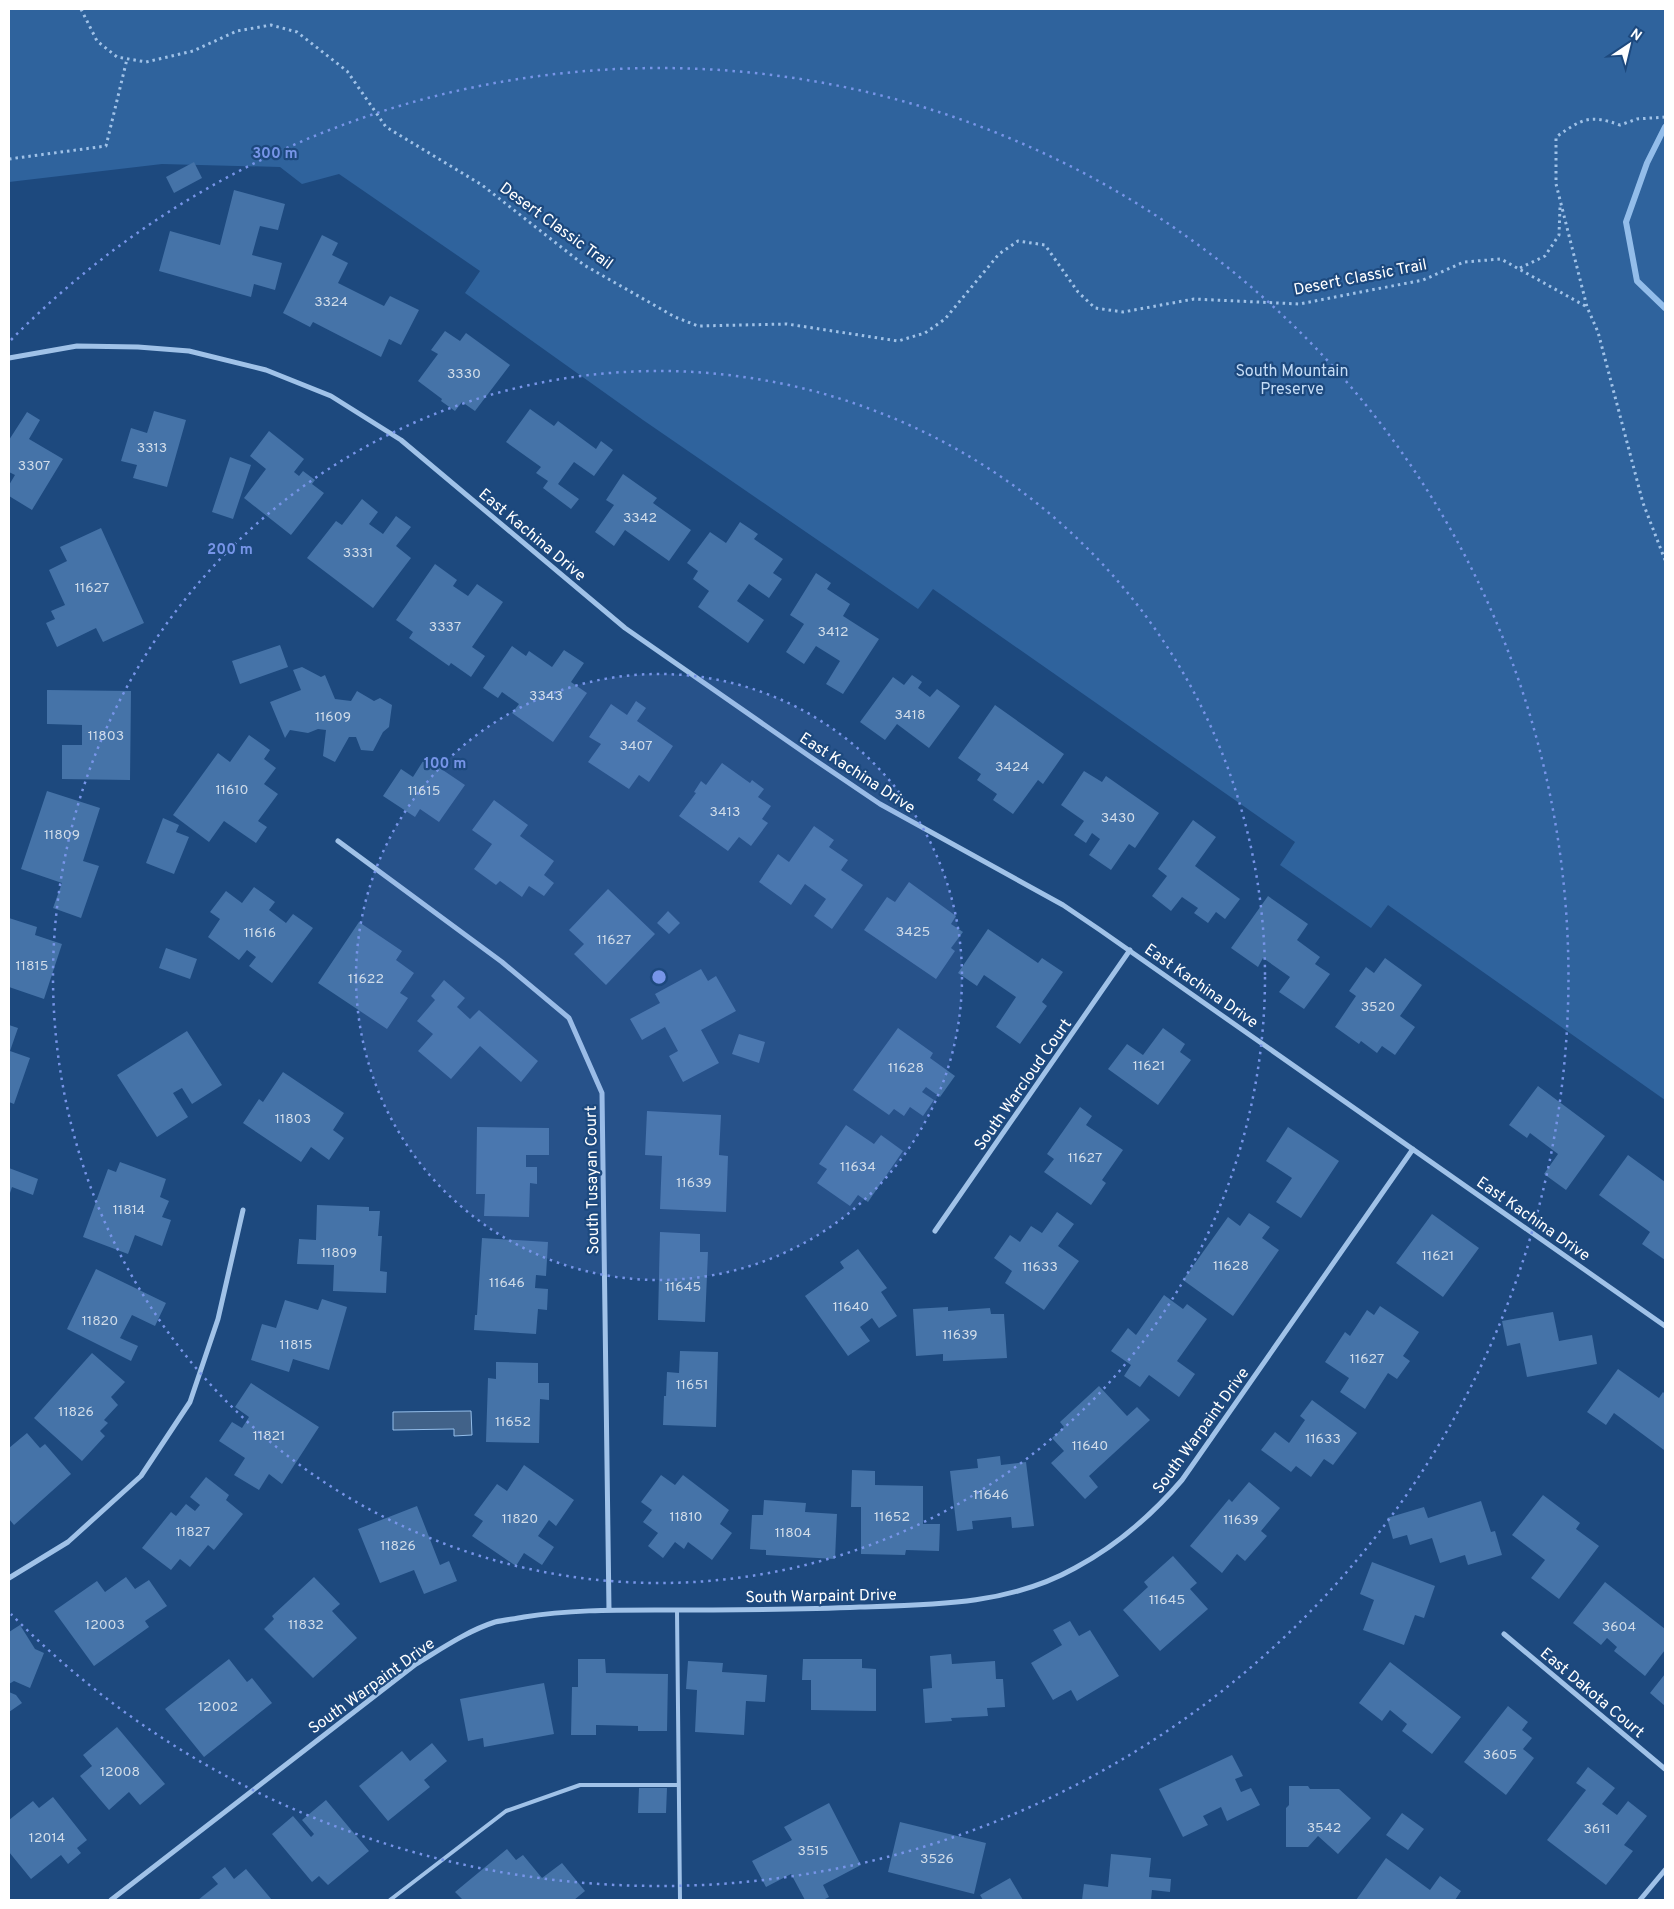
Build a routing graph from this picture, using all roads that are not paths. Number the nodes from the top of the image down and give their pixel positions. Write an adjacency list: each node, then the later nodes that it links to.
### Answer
1 (9, 358): 3 (street, East Kachina Drive)
2 (338, 841): 9 (street, South Tusayan Court)
3 (1130, 950): 4 (street, East Kachina Drive); 6 (street, South Warcloud Court)
4 (1413, 1148): 7 (street, East Kachina Drive); 10 (street, South Warpaint Drive)
5 (243, 1210): 8 (street)
6 (935, 1231)
7 (1665, 1326)
8 (9, 1578)
9 (609, 1610): 10 (street, South Warpaint Drive); 15 (street, South Warpaint Drive)
10 (677, 1610): 13 (lane)
11 (1504, 1634): 12 (street, East Dakota Court)
12 (1665, 1769)
13 (678, 1785): 16 (lane); 17 (lane)
14 (1665, 1870): 18 (street)
15 (111, 1900)
16 (390, 1900)
17 (680, 1900)
18 (1640, 1900)

